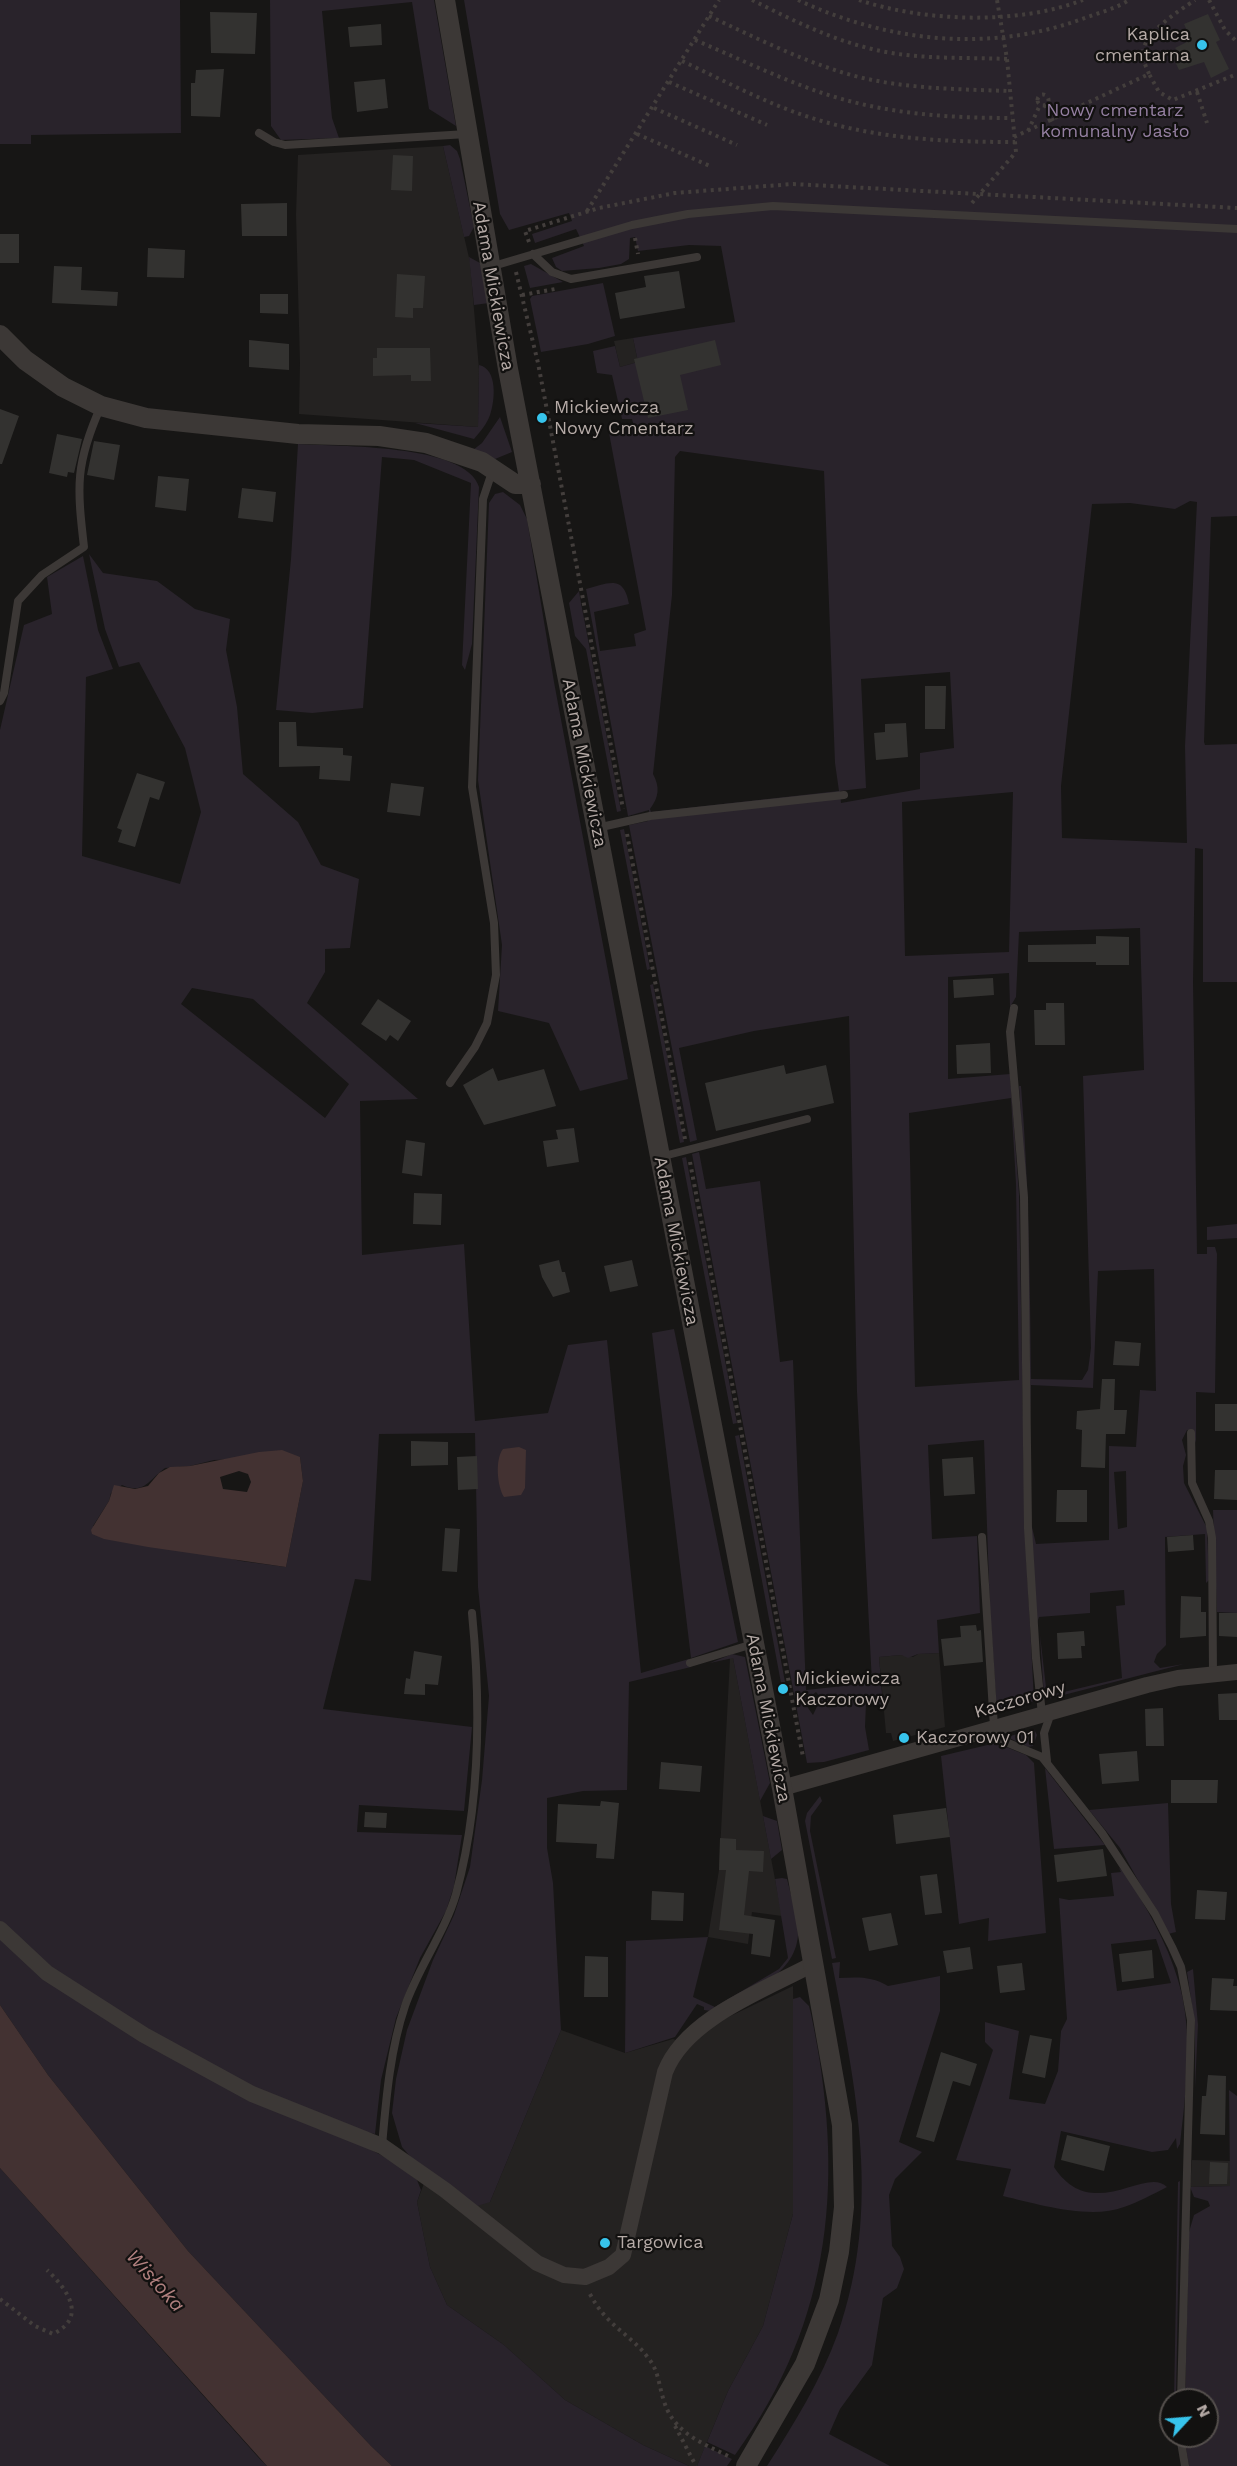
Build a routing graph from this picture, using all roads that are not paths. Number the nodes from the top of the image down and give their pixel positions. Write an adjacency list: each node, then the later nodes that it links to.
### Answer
1 (445, 0): 3 (street, Adama Mickiewicza)
2 (260, 133): 3 (lane)
3 (467, 134): 7 (street, Adama Mickiewicza)
4 (1237, 229): 5 (lane)
5 (533, 254): 6 (lane); 7 (lane)
6 (697, 257)
7 (490, 267): 11 (street, Adama Mickiewicza)
8 (0, 335): 9 (street)
9 (101, 406): 10 (street); 12 (lane)
10 (493, 469): 11 (street); 16 (lane)
11 (531, 484): 14 (street, Adama Mickiewicza)
12 (0, 701)
13 (844, 795): 14 (lane)
14 (596, 828): 18 (street, Adama Mickiewicza)
15 (1014, 1008): 26 (lane)
16 (450, 1083)
17 (807, 1119): 18 (lane)
18 (660, 1157): 22 (street, Adama Mickiewicza)
19 (1191, 1433): 25 (lane)
20 (982, 1537): 27 (lane)
21 (472, 1613): 32 (lane)
22 (754, 1644): 23 (lane); 29 (street, Adama Mickiewicza)
23 (690, 1663)
24 (1237, 1672): 25 (street, Kaczorowy)
25 (1213, 1673): 26 (street, Kaczorowy)
26 (1047, 1712): 27 (street, Kaczorowy); 28 (lane)
27 (987, 1729): 28 (lane); 29 (street, Kaczorowy)
28 (1048, 1762): 33 (lane)
29 (782, 1788): 31 (street, Adama Mickiewicza)
30 (0, 1929): 32 (street)
31 (813, 1964): 32 (street); 35 (street, Adama Mickiewicza)
32 (382, 2146)
33 (1181, 2388)
34 (1182, 2448): 36 (lane)
35 (743, 2463)
36 (1185, 2466)

